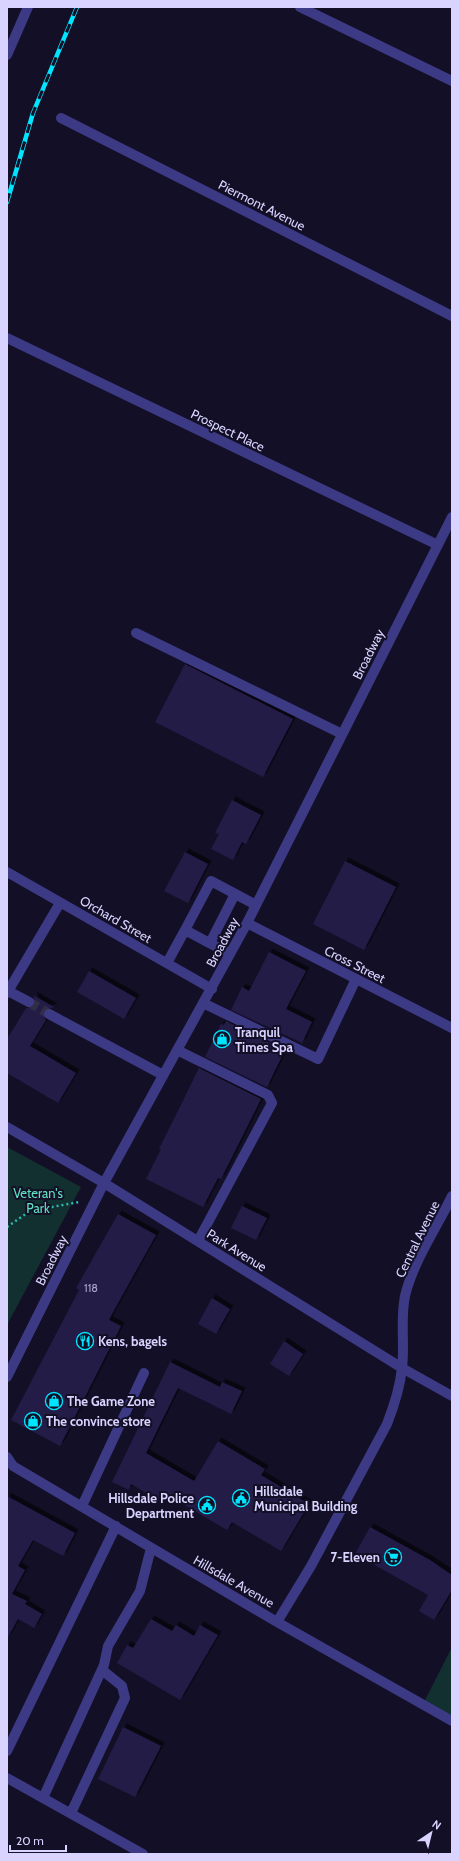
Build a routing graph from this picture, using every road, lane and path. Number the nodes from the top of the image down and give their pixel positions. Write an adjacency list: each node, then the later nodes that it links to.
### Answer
1 (28, 7): 3 (street)
2 (300, 7): 4 (street)
3 (7, 55)
4 (452, 81)
5 (61, 118): 6 (street, Piermont Avenue)
6 (452, 316)
7 (7, 338): 9 (street, Prospect Place)
8 (452, 517): 9 (street, Broadway)
9 (438, 545): 11 (street, Broadway)
10 (136, 632): 11 (street)
11 (342, 734): 15 (street, Broadway)
12 (7, 872): 14 (street, Orchard Street)
13 (235, 894): 15 (street); 17 (street); 18 (street)
14 (60, 903): 20 (street, Orchard Street); 23 (street)
15 (256, 905): 16 (street, Broadway)
16 (247, 923): 19 (street, Broadway); 21 (street, Cross Street)
17 (185, 930): 18 (street); 20 (street)
18 (210, 943): 19 (street)
19 (230, 954): 22 (street, Broadway)
20 (167, 963): 22 (street, Orchard Street)
21 (356, 979): 25 (street); 27 (street, Cross Street)
22 (212, 989): 25 (street, Broadway)
23 (8, 992): 24 (street)
24 (29, 1002)
25 (203, 1003): 28 (street, Broadway)
26 (49, 1014): 29 (street)
27 (452, 1028)
28 (177, 1050): 29 (street, Broadway); 35 (street)
29 (163, 1075): 31 (street, Broadway)
30 (7, 1127): 31 (street, Park Avenue)
31 (104, 1183): 33 (street, Broadway); 35 (street, Park Avenue)
32 (452, 1196): 36 (street, Central Avenue)
33 (94, 1203): 34 (path); 38 (street, Broadway)
34 (7, 1227)
35 (198, 1241): 36 (street, Park Avenue)
36 (402, 1368): 39 (street, Park Avenue); 44 (street, Central Avenue)
37 (144, 1373): 41 (street)
38 (7, 1377)
39 (452, 1396)
40 (7, 1457): 41 (street, Hillsdale Avenue)
41 (82, 1506): 42 (street, Hillsdale Avenue)
42 (116, 1526): 43 (street, Hillsdale Avenue); 47 (street)
43 (152, 1548): 44 (street, Hillsdale Avenue); 45 (street)
44 (277, 1622): 46 (street, Hillsdale Avenue)
45 (102, 1670): 49 (street); 50 (street)
46 (452, 1721)
47 (7, 1751)
48 (7, 1778): 49 (street)
49 (43, 1798): 50 (street)
50 (70, 1814): 51 (street)
51 (143, 1854)

